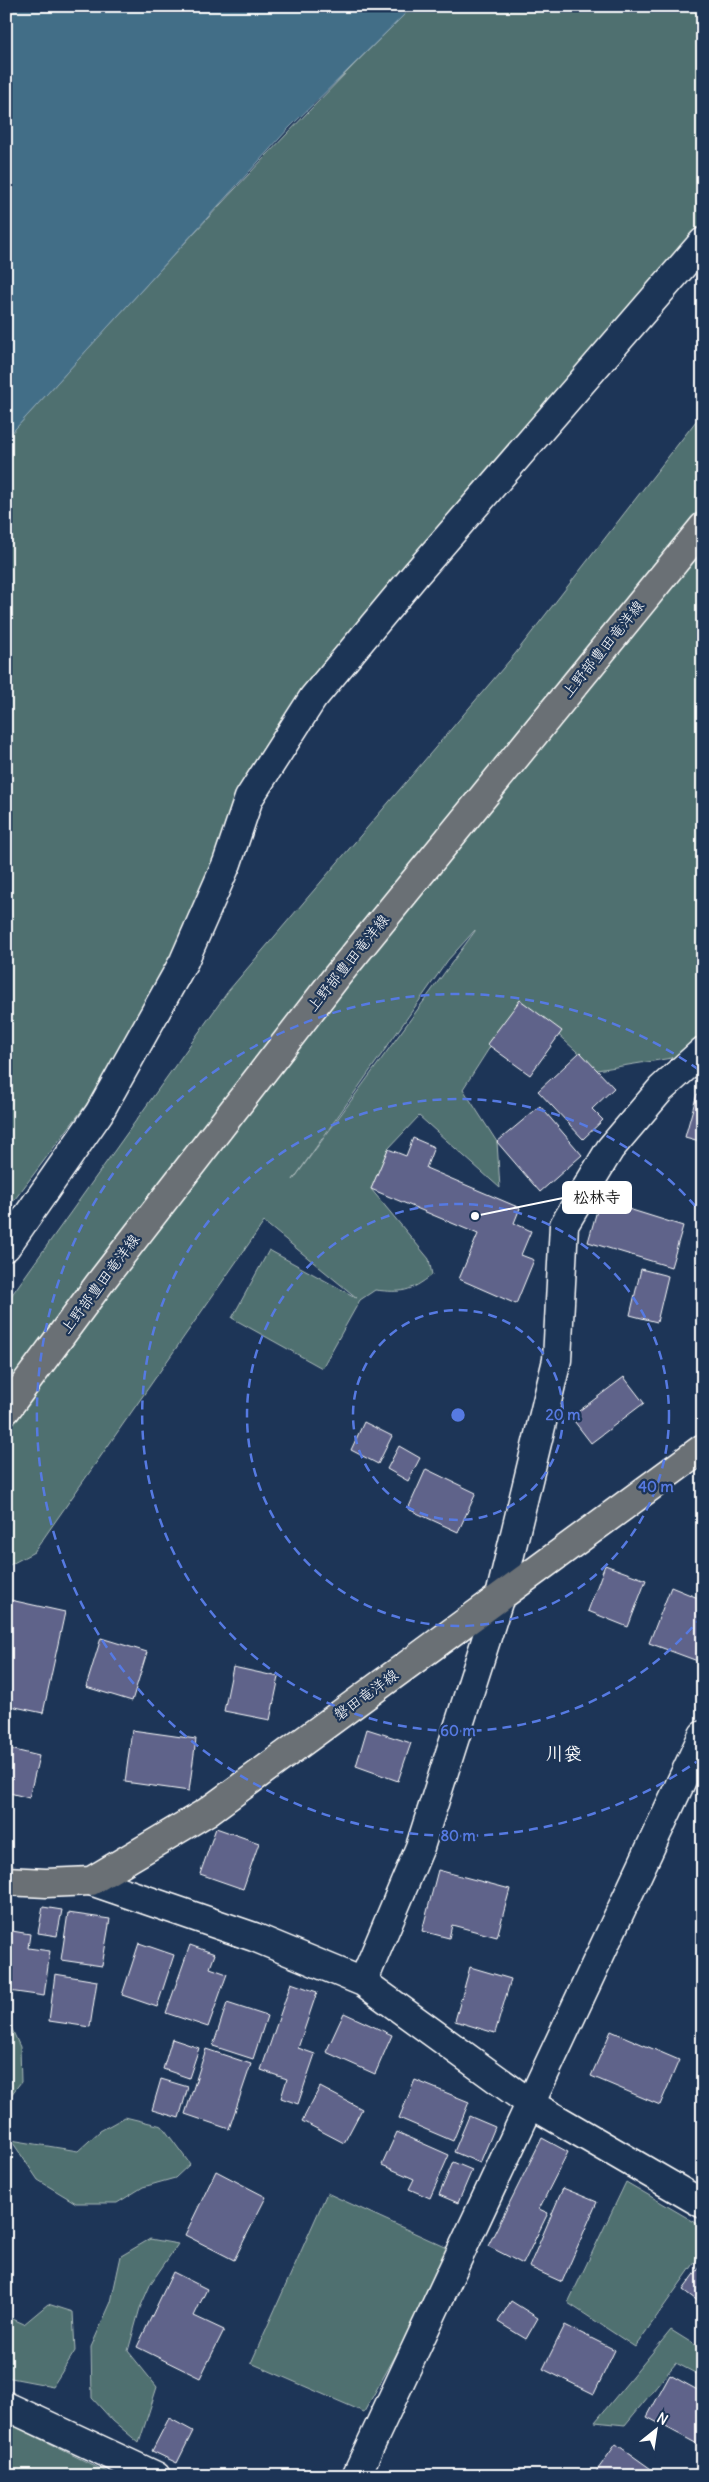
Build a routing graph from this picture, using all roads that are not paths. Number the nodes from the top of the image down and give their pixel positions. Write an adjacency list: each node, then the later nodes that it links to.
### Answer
1 (703, 242): 4 (street)
2 (703, 527): 5 (main road, 上野部豊田竜洋線)
3 (703, 1051): 7 (street)
4 (6, 1247)
5 (6, 1410)
6 (703, 1448): 7 (main road, 磐田竜洋線)
7 (500, 1596): 10 (main road, 磐田竜洋線); 11 (street)
8 (703, 1735): 12 (street)
9 (6, 1881): 10 (main road, 磐田竜洋線)
10 (91, 1881): 11 (street)
11 (363, 1982): 12 (street)
12 (531, 2104): 13 (street); 16 (street)
13 (703, 2204)
14 (6, 2406): 15 (street)
15 (156, 2476)
16 (356, 2476)

